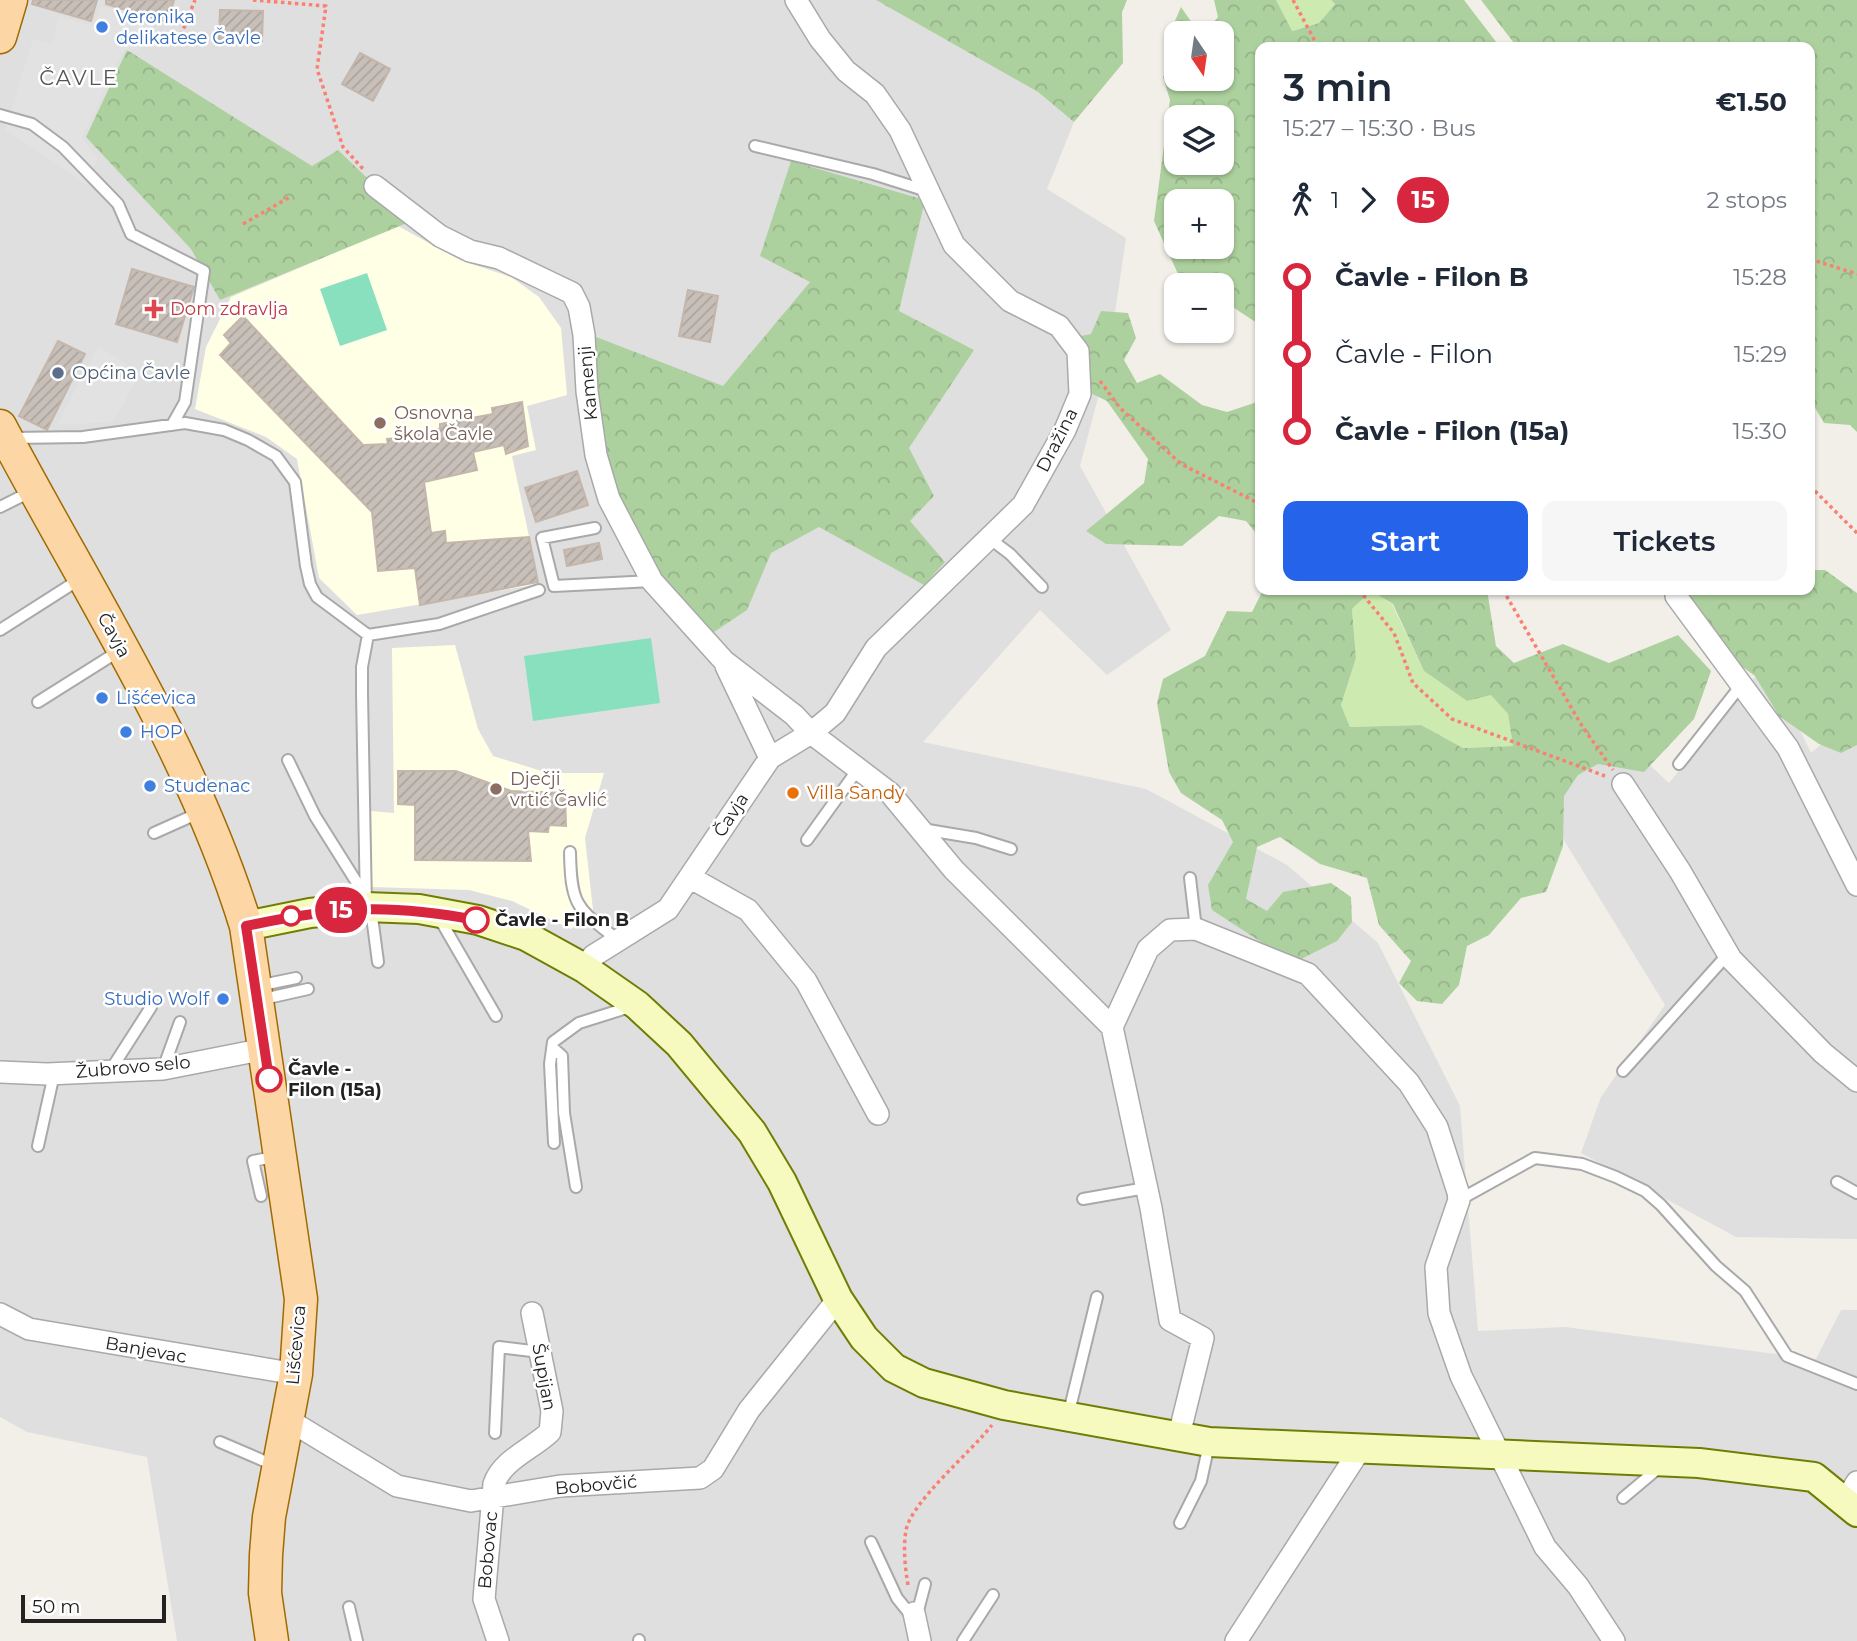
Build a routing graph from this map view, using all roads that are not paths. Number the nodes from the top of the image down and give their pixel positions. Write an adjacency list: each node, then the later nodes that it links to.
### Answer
1 (11, 0): 3 (main road)
2 (796, 0): 7 (street)
3 (0, 37)
4 (0, 115): 8 (lane)
5 (755, 146): 7 (lane)
6 (370, 178): 15 (street, Kamenji)
7 (929, 192): 13 (street, Dražina)
8 (172, 425): 9 (lane); 20 (lane)
9 (7, 444): 10 (main road, Čavja)
10 (35, 490): 11 (lane); 14 (main road, Čavja)
11 (0, 508)
12 (595, 528): 15 (lane)
13 (989, 538): 16 (lane); 25 (street, Dražina)
14 (83, 578): 19 (lane); 21 (main road, Čavja)
15 (652, 581): 22 (street, Kamenji)
16 (1042, 587)
17 (539, 590): 20 (lane)
18 (1676, 596): 23 (street)
19 (0, 630)
20 (368, 635): 40 (lane)
21 (122, 649): 24 (lane); 31 (main road, Čavja)
22 (724, 661): 25 (street, Kamenji); 26 (street, Kamenji)
23 (1742, 684): 28 (lane); 39 (street)
24 (38, 702)
25 (811, 733): 26 (street, Čavja); 29 (street)
26 (770, 758): 37 (street, Čavja)
27 (288, 760): 40 (lane)
28 (1679, 764)
29 (858, 769): 32 (street); 34 (lane)
30 (1623, 784): 45 (street)
31 (204, 811): 33 (lane); 42 (main road, Čavja)
32 (919, 829): 35 (lane); 55 (street)
33 (154, 833)
34 (807, 840)
35 (1011, 849)
36 (570, 852): 44 (lane)
37 (691, 878): 44 (street, Čavja); 64 (street)
38 (1190, 878): 43 (lane)
39 (1857, 885)
40 (367, 903): 41 (main road); 42 (main road); 46 (lane)
41 (435, 912): 47 (main road); 53 (lane)
42 (246, 926): 50 (main road, Čavja)
43 (1196, 929): 55 (street); 74 (street)
44 (619, 941): 47 (street, Čavja)
45 (1728, 954): 60 (lane); 63 (street)
46 (378, 962)
47 (584, 968): 51 (main road)
48 (296, 978): 50 (lane)
49 (307, 989): 50 (lane)
50 (257, 993): 57 (main road, Čavja)
51 (637, 1005): 56 (lane); 76 (main road)
52 (151, 1007): 59 (lane)
53 (496, 1017)
54 (180, 1022): 58 (lane)
55 (1112, 1027): 70 (street)
56 (552, 1048): 65 (lane); 69 (lane)
57 (265, 1049): 58 (street, Žubrovo selo); 67 (main road, Lišćevica)
58 (163, 1069): 59 (street, Žubrovo selo)
59 (110, 1071): 62 (street, Žubrovo selo)
60 (1623, 1071)
61 (0, 1072): 62 (street, Žubrovo selo)
62 (54, 1074): 66 (lane)
63 (1857, 1081)
64 (878, 1114)
65 (554, 1143)
66 (38, 1146)
67 (280, 1156): 72 (lane); 80 (main road, Lišćevica)
68 (1837, 1182): 71 (lane)
69 (576, 1187)
70 (1146, 1188): 73 (lane); 85 (street)
71 (1857, 1193)
72 (261, 1196)
73 (1083, 1199)
74 (1459, 1200): 81 (lane); 89 (street)
75 (1097, 1297): 82 (lane)
76 (838, 1300): 82 (main road); 94 (street, Bobovčić)
77 (532, 1313): 79 (street, Šupijan)
78 (0, 1314): 80 (street, Banjevac)
79 (540, 1352): 84 (lane); 94 (street, Šupijan)
80 (296, 1374): 83 (main road, Lišćevica)
81 (1857, 1384)
82 (1068, 1416): 85 (main road)
83 (287, 1419): 91 (main road, Lišćevica); 94 (street, Bobovčić)
84 (495, 1433)
85 (1179, 1435): 87 (main road)
86 (219, 1442): 91 (lane)
87 (1209, 1442): 88 (main road); 95 (lane)
88 (1362, 1448): 89 (main road); 101 (street)
89 (1502, 1454): 90 (main road); 106 (street)
90 (1667, 1461): 92 (lane); 93 (main road)
91 (278, 1467): 102 (main road, Lišćevica)
92 (1623, 1498)
93 (1853, 1499)
94 (492, 1500): 104 (street, Bobovac)
95 (1180, 1523)
96 (871, 1542): 100 (lane)
97 (925, 1584): 100 (lane)
98 (993, 1595): 105 (lane)
99 (349, 1607): 103 (lane)
100 (916, 1625)
101 (1240, 1639)
102 (272, 1641)
103 (357, 1641)
104 (498, 1641)
105 (963, 1641)
106 (1614, 1641)

